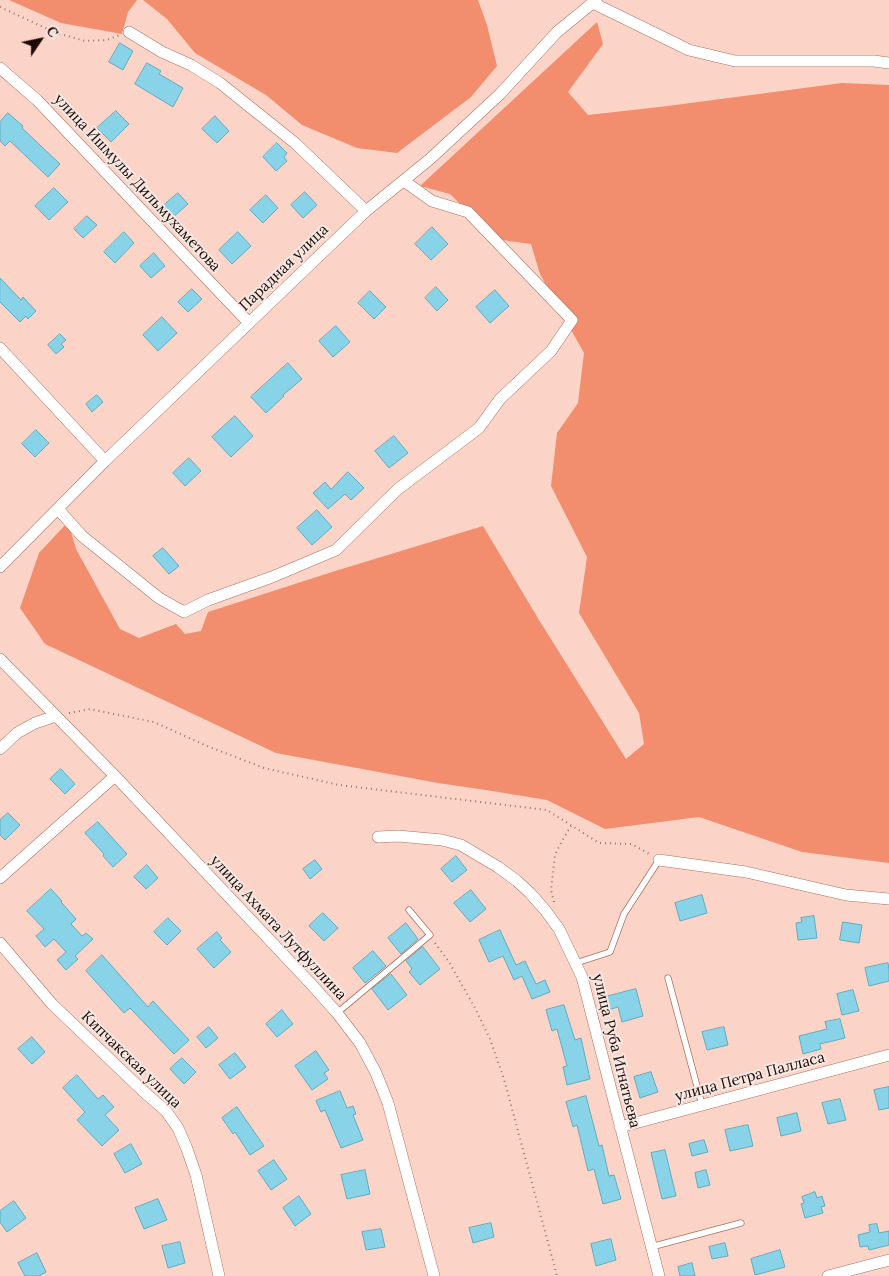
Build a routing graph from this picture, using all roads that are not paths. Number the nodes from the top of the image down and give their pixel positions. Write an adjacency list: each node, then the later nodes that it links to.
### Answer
1 (594, 2): 3 (street); 5 (street, Парадная улица)
2 (129, 32): 6 (street)
3 (889, 63)
4 (0, 68): 7 (street, улица Ишмулы Дильмухаметова)
5 (404, 181): 6 (street, Парадная улица); 10 (street)
6 (366, 210): 7 (street, Парадная улица)
7 (249, 323): 9 (street, Парадная улица)
8 (0, 348): 9 (street)
9 (105, 461): 10 (street, Парадная улица)
10 (58, 509): 11 (street, Парадная улица)
11 (0, 566)
12 (0, 659): 13 (street, улица Ахмата Лутфуллина)
13 (56, 716): 14 (street); 15 (street, улица Ахмата Лутфуллина)
14 (0, 749)
15 (115, 776): 18 (street); 24 (street, улица Ахмата Лутфуллина)
16 (378, 838): 22 (street, улица Руба Игнатьева)
17 (659, 860): 19 (street); 22 (lane)
18 (0, 878)
19 (889, 899)
20 (409, 910): 24 (lane)
21 (0, 943): 31 (street, Кипчакская улица)
22 (576, 964): 27 (street, улица Руба Игнатьева)
23 (668, 978): 26 (lane)
24 (337, 1013): 32 (street, улица Ахмата Лутфуллина)
25 (889, 1055): 26 (street, улица Петра Палласа)
26 (702, 1105): 27 (street, улица Петра Палласа)
27 (620, 1128): 29 (street, улица Руба Игнатьева)
28 (741, 1223): 29 (lane)
29 (651, 1247): 33 (street, улица Руба Игнатьева)
30 (889, 1260): 34 (street)
31 (219, 1276)
32 (434, 1276)
33 (659, 1276)
34 (828, 1276)

